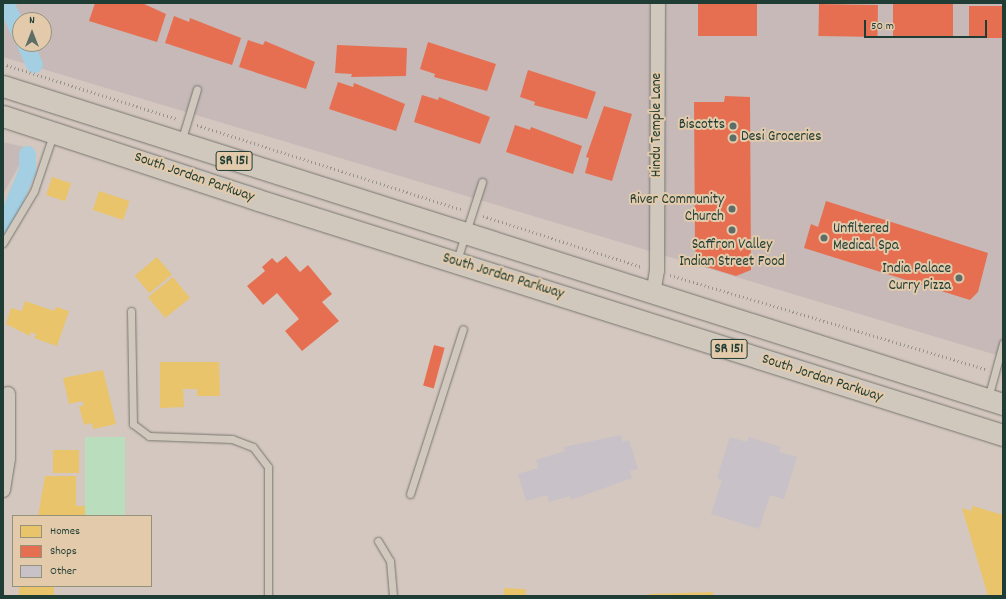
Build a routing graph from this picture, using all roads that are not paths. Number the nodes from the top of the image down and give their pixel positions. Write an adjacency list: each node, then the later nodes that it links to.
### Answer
1 (658, 3): 11 (street, Hindu Temple Lane)
2 (3, 86): 6 (main road, South Jordan Parkway / SR 151)
3 (198, 89): 6 (lane)
4 (3, 116): 5 (main road, South Jordan Parkway / SR 151)
5 (54, 131): 9 (lane); 10 (main road, South Jordan Parkway / SR 151)
6 (180, 144): 8 (main road, South Jordan Parkway / SR 151)
7 (482, 182): 8 (lane)
8 (466, 236): 10 (lane); 11 (main road, South Jordan Parkway / SR 151)
9 (3, 243)
10 (456, 262): 16 (main road, South Jordan Parkway / SR 151)
11 (653, 295): 15 (main road, South Jordan Parkway / SR 151)
12 (131, 311): 23 (lane)
13 (463, 329): 21 (lane)
14 (1003, 343): 18 (lane)
15 (830, 351): 16 (main road); 18 (main road, South Jordan Parkway / SR 151)
16 (821, 380): 19 (main road, South Jordan Parkway / SR 151)
17 (8, 394): 20 (street)
18 (995, 402)
19 (1003, 435)
20 (3, 490)
21 (410, 494)
22 (378, 541): 24 (lane)
23 (268, 596)
24 (393, 596)

